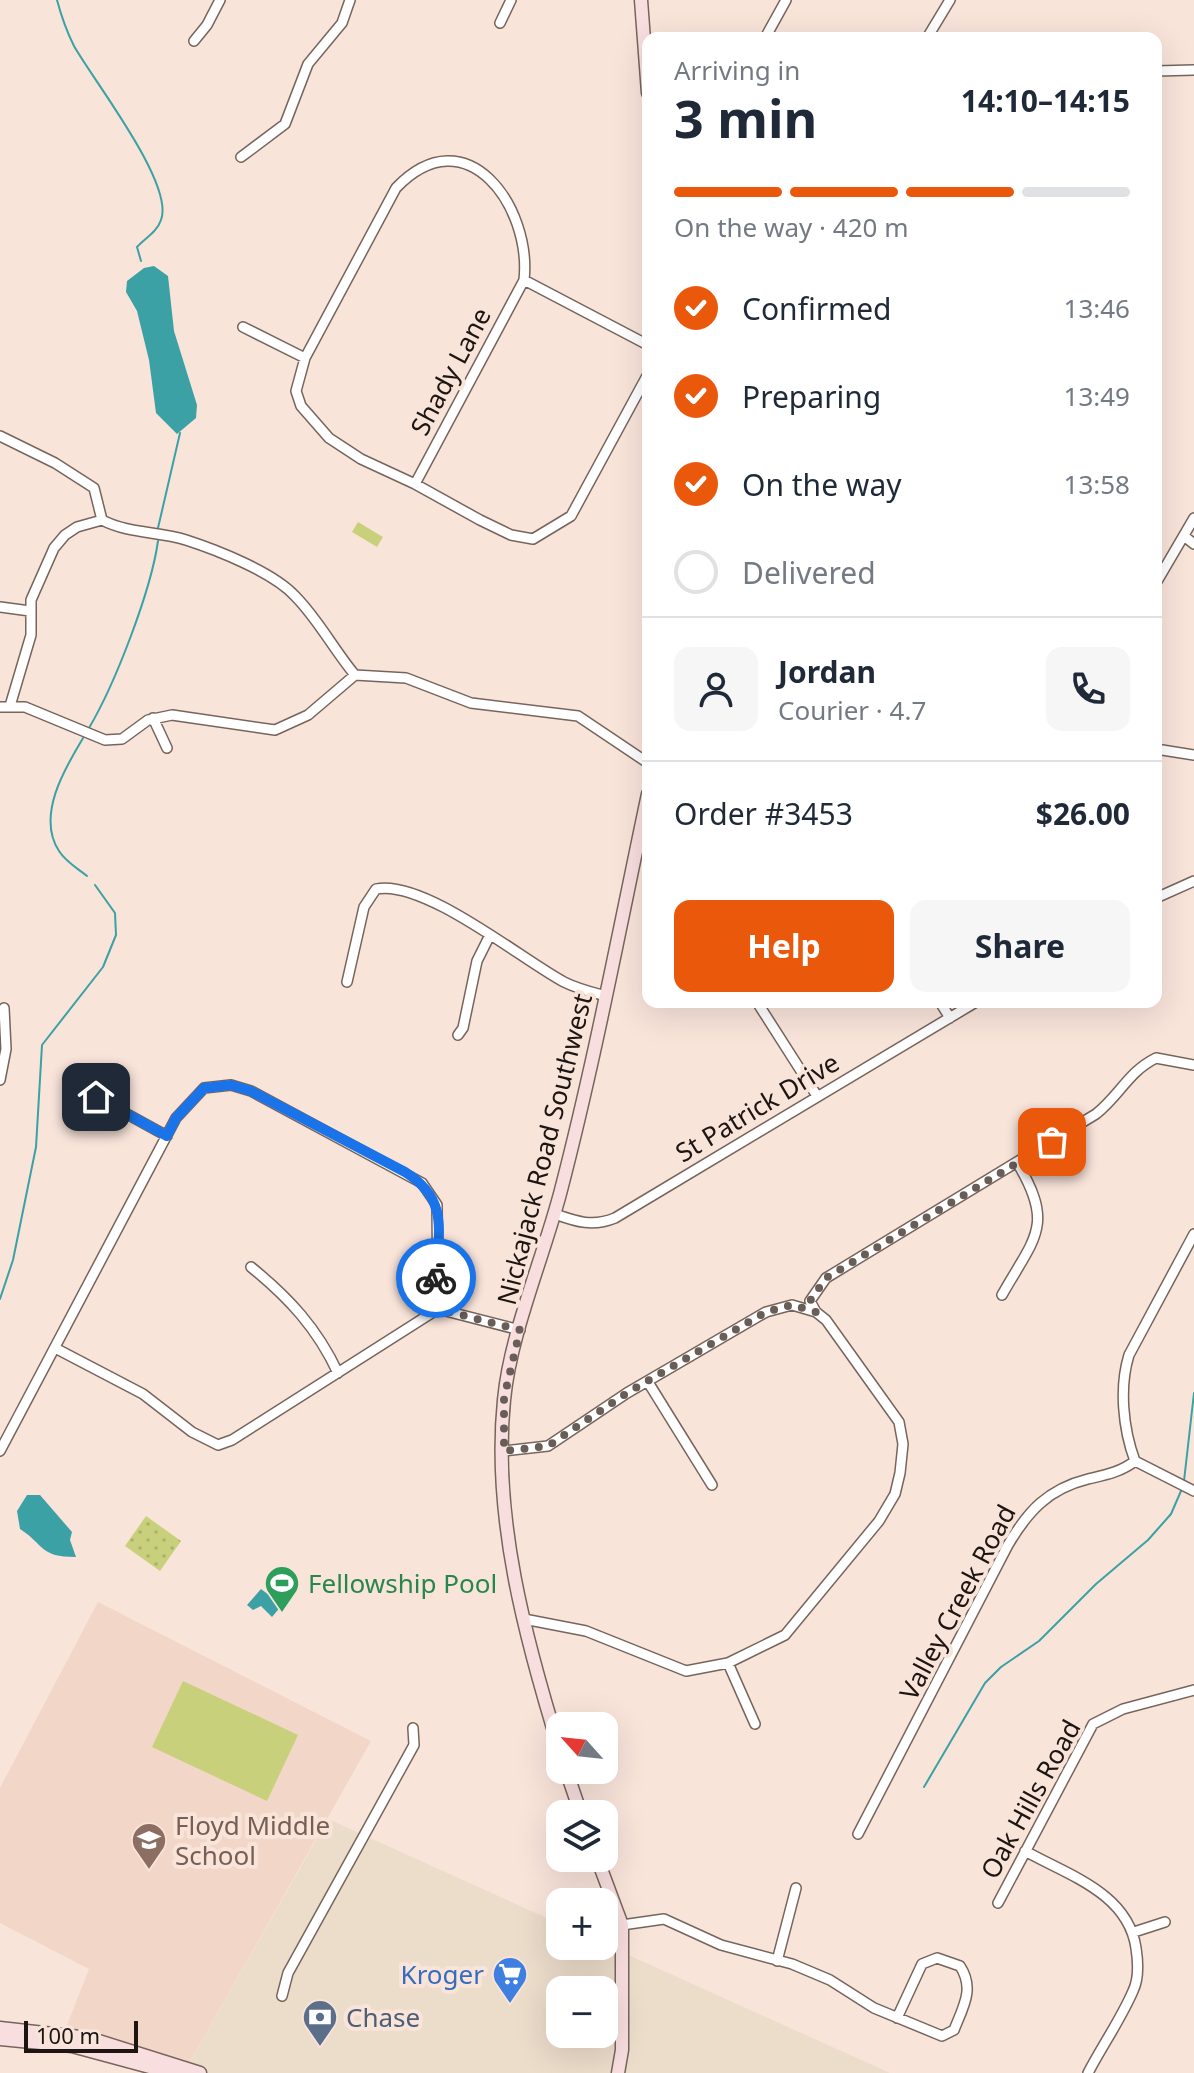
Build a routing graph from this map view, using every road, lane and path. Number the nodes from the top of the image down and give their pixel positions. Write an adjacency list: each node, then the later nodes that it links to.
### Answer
1 (220, 0): 11 (street)
2 (350, 0): 14 (street)
3 (511, 0): 7 (street)
4 (641, 0): 8 (street)
5 (786, 0): 9 (street)
6 (950, 0): 10 (street)
7 (500, 23)
8 (643, 32)
9 (768, 32)
10 (931, 32)
11 (194, 41)
12 (1194, 70): 13 (street)
13 (1162, 71)
14 (241, 157)
15 (524, 280): 17 (street); 18 (street); 21 (street, Shady Lane)
16 (243, 327): 18 (street)
17 (642, 342)
18 (305, 358): 21 (street)
19 (642, 385): 21 (street)
20 (0, 436): 23 (street)
21 (415, 484)
22 (1194, 518): 24 (street)
23 (102, 520): 28 (street); 29 (street)
24 (1184, 536): 25 (street); 26 (street)
25 (1194, 544)
26 (1162, 573)
27 (0, 607): 28 (street)
28 (30, 611): 30 (street)
29 (355, 675): 31 (street); 35 (street)
30 (5, 706): 31 (street)
31 (153, 718): 32 (street)
32 (167, 748)
33 (1162, 750): 34 (street)
34 (1194, 755)
35 (642, 759)
36 (642, 823): 41 (street, Nickajack Road Southwest)
37 (1194, 881): 38 (street)
38 (1162, 895)
39 (490, 935): 40 (street); 41 (street); 47 (street)
40 (347, 982)
41 (606, 996): 54 (street, Nickajack Road Southwest)
42 (4, 1008): 49 (street)
43 (761, 1008): 50 (street)
44 (944, 1008): 46 (street)
45 (966, 1008): 46 (street, St Patrick Drive)
46 (950, 1018): 50 (street, St Patrick Drive)
47 (458, 1035)
48 (1194, 1065): 53 (street)
49 (0, 1080)
50 (817, 1096): 54 (street, St Patrick Drive)
51 (96, 1097): 52 (street)
52 (167, 1136): 58 (street); 61 (street)
53 (1018, 1164): 57 (street); 59 (street)
54 (555, 1214): 60 (street, Nickajack Road Southwest)
55 (1194, 1234): 66 (street)
56 (251, 1267): 62 (street)
57 (1002, 1295)
58 (438, 1309): 60 (street); 62 (street)
59 (816, 1312): 63 (street); 70 (street)
60 (520, 1330): 65 (street, Nickajack Road Southwest)
61 (55, 1348): 62 (street); 64 (street)
62 (338, 1373)
63 (648, 1382): 65 (street); 67 (street)
64 (0, 1451)
65 (504, 1451): 69 (street, Nickajack Road Southwest)
66 (1135, 1461): 68 (street); 75 (street, Valley Creek Road)
67 (712, 1485)
68 (1194, 1491)
69 (524, 1619): 70 (street); 72 (street, Nickajack Road Southwest)
70 (728, 1663): 73 (street)
71 (1194, 1690): 76 (street, Oak Hills Road)
72 (549, 1712)
73 (755, 1724)
74 (413, 1728): 84 (street)
75 (858, 1834)
76 (1025, 1851): 79 (street, Oak Hills Road); 82 (street)
77 (602, 1872): 81 (street)
78 (796, 1888): 83 (street)
79 (998, 1903)
80 (1165, 1922): 82 (street)
81 (622, 1925): 83 (street); 90 (street)
82 (1134, 1932): 91 (street)
83 (777, 1961): 85 (street)
84 (282, 1996)
85 (897, 2018): 85 (street)
86 (0, 2028): 89 (street)
87 (0, 2039): 88 (street)
88 (172, 2073)
89 (200, 2073)
90 (618, 2073)
91 (1088, 2073)

